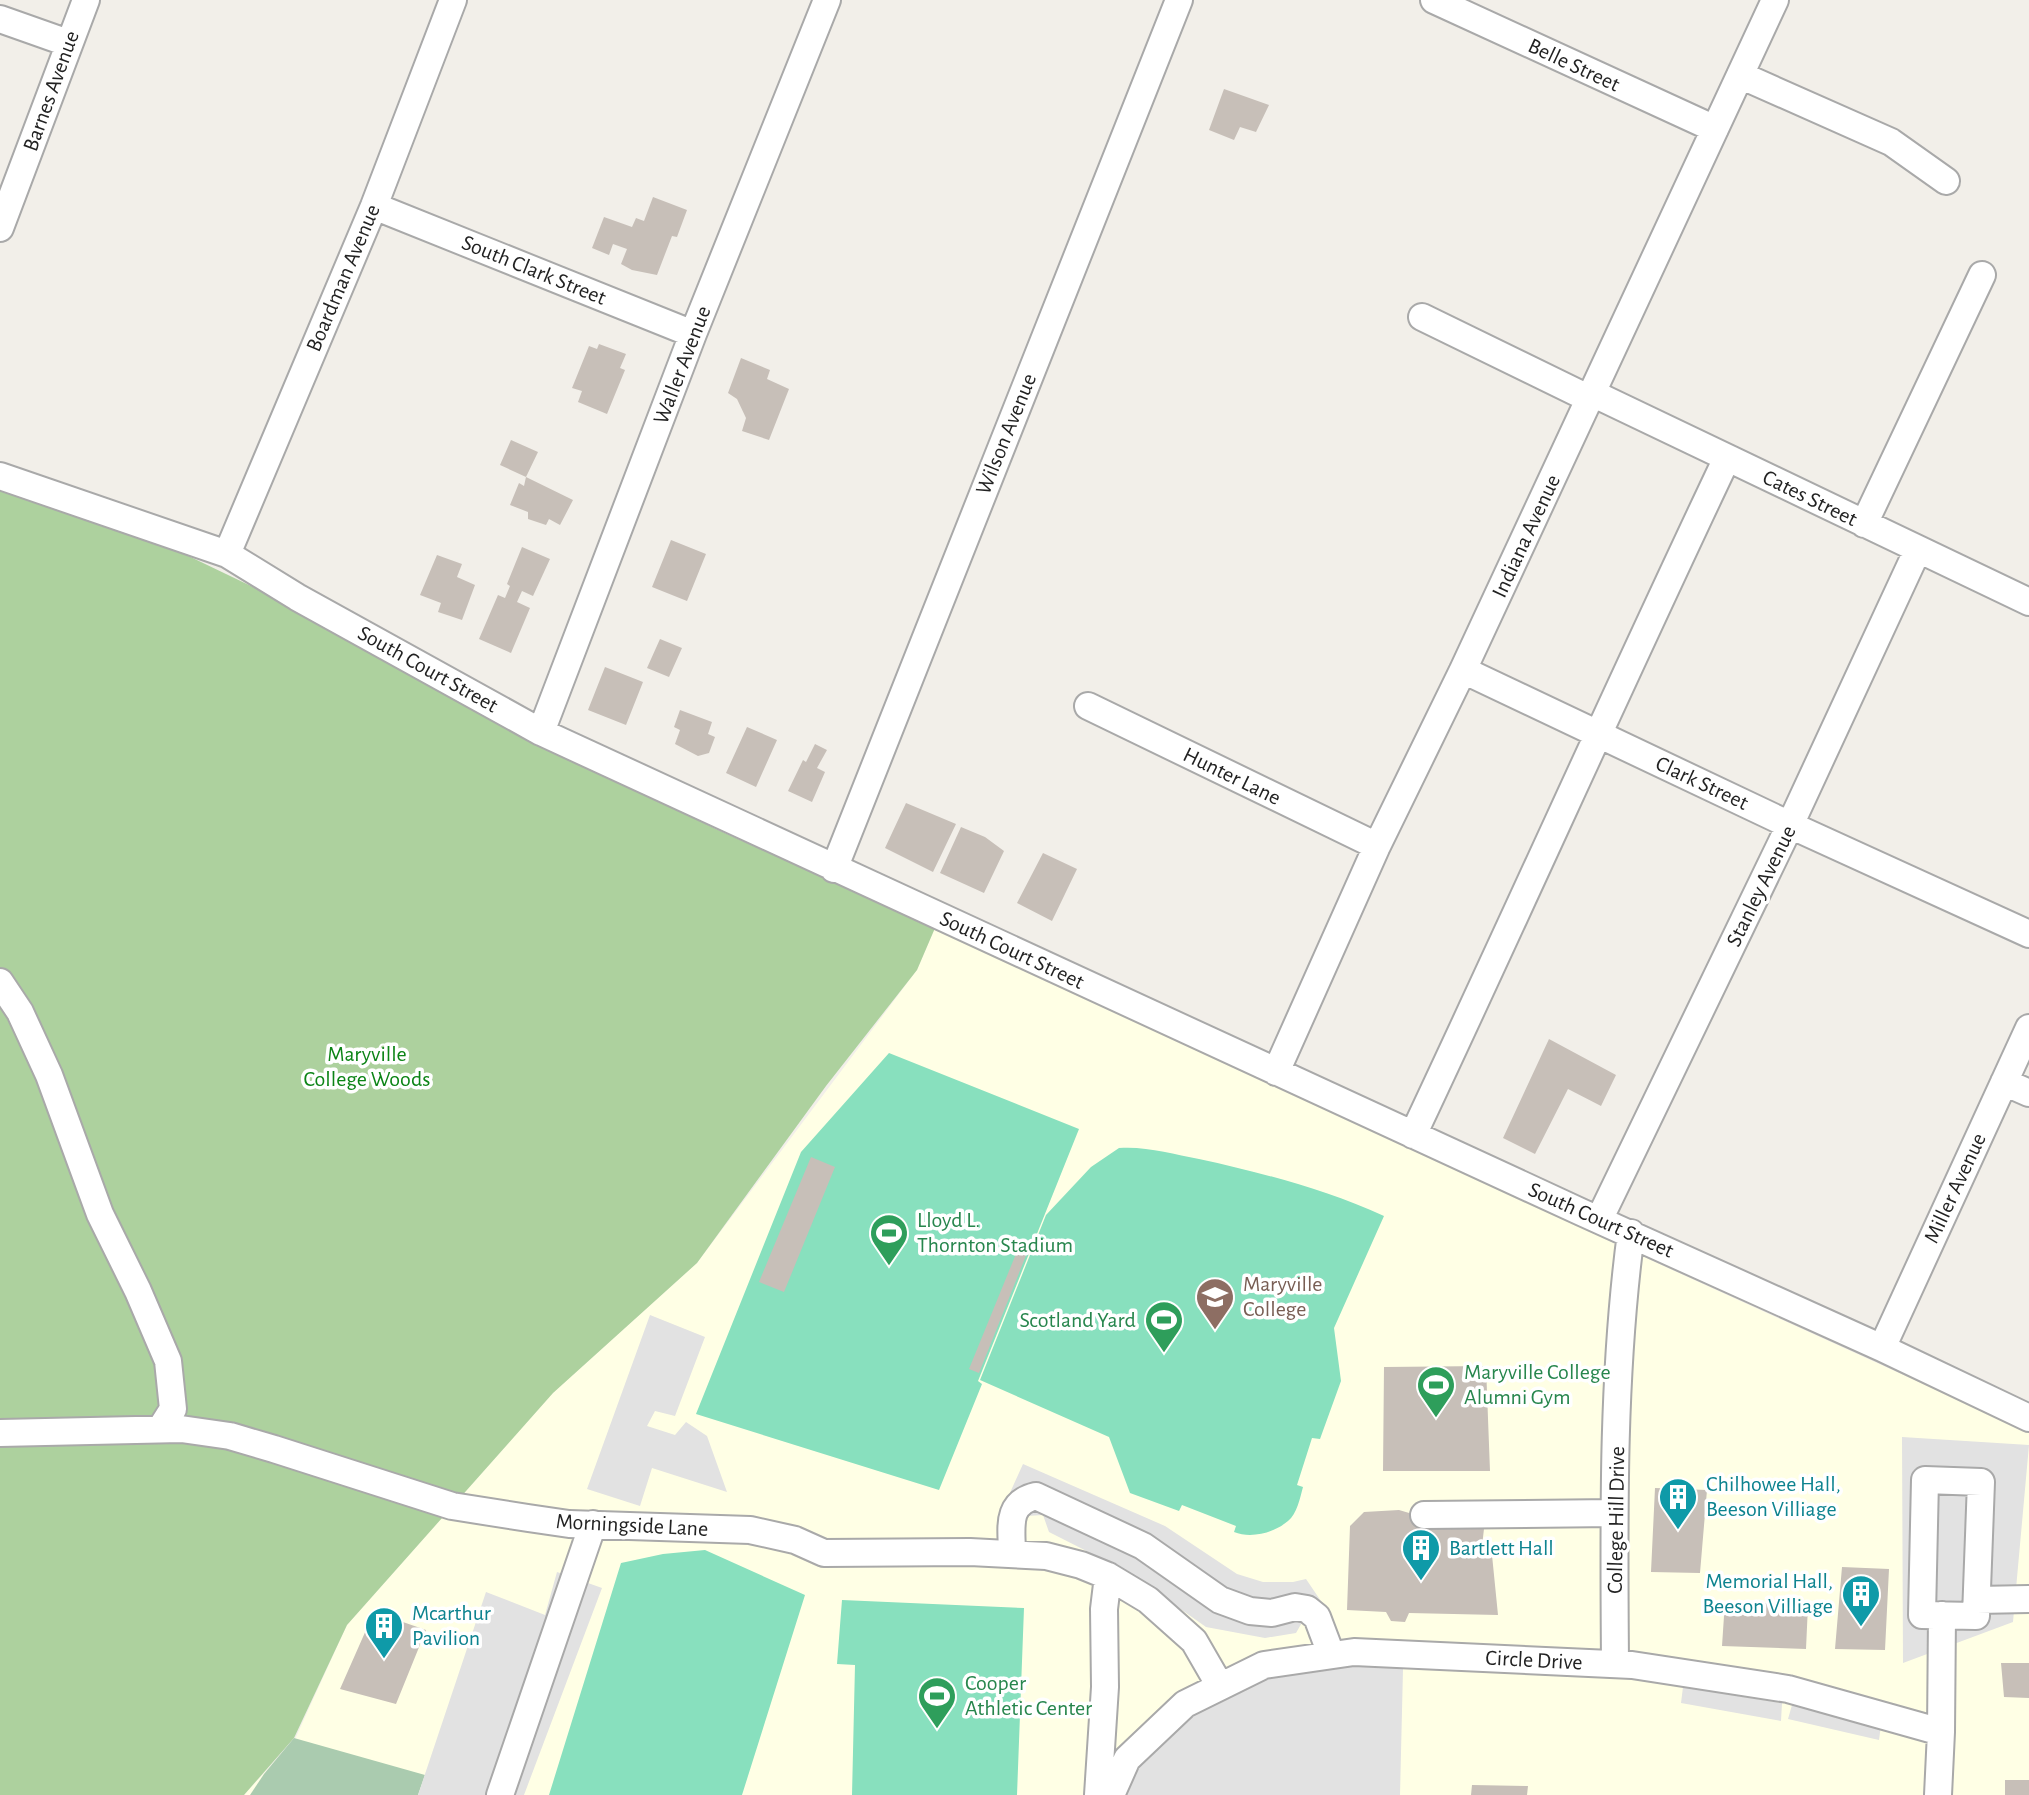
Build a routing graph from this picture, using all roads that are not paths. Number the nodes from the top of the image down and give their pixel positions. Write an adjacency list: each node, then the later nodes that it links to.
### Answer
1 (86, 0): 8 (street, Barnes Avenue)
2 (453, 0): 12 (street, Boardman Avenue)
3 (827, 0): 16 (street, Waller Avenue)
4 (1179, 0): 30 (street, Wilson Avenue)
5 (1434, 0): 10 (street, Belle Street)
6 (1775, 0): 9 (street, Indiana Avenue)
7 (0, 19): 8 (street)
8 (68, 43): 13 (street, Barnes Avenue)
9 (1740, 75): 10 (street, Indiana Avenue); 11 (street)
10 (1715, 129): 17 (street, Indiana Avenue)
11 (1946, 181)
12 (374, 206): 16 (street, South Clark Street); 22 (street, Boardman Avenue)
13 (0, 228)
14 (1982, 275): 20 (street)
15 (1422, 317): 17 (street, Cates Street)
16 (693, 334): 26 (street, Waller Avenue)
17 (1591, 396): 18 (street, Cates Street); 24 (street, Indiana Avenue)
18 (1727, 458): 20 (street, Cates Street); 27 (street)
19 (0, 476): 22 (street, South Court Street)
20 (1864, 524): 21 (street, Cates Street)
21 (1918, 549): 23 (street, Cates Street); 28 (street, Stanley Avenue)
22 (227, 554): 26 (street, South Court Street)
23 (2029, 602)
24 (1463, 670): 27 (street, Clark Street); 29 (street, Indiana Avenue)
25 (1088, 706): 29 (street, Hunter Lane)
26 (541, 732): 30 (street, South Court Street)
27 (1597, 733): 28 (street, Clark Street); 37 (street)
28 (1790, 825): 31 (street, Clark Street); 38 (street, Stanley Avenue)
29 (1377, 846): 34 (street, Indiana Avenue)
30 (834, 869): 34 (street, South Court Street)
31 (2029, 934)
32 (0, 982): 42 (street)
33 (2029, 1028): 35 (street, Miller Avenue)
34 (1276, 1072): 37 (street, South Court Street)
35 (2004, 1082): 36 (street); 40 (street, Miller Avenue)
36 (2029, 1093)
37 (1413, 1135): 38 (street, South Court Street)
38 (1599, 1220): 39 (street, South Court Street)
39 (1631, 1233): 40 (street, South Court Street); 44 (street, College Hill Drive)
40 (1882, 1348): 41 (street, South Court Street)
41 (2029, 1418)
42 (161, 1428): 43 (street, Morningside Lane); 46 (street, Morningside Lane)
43 (0, 1433)
44 (1614, 1513): 45 (street); 53 (street, College Hill Drive)
45 (1424, 1515)
46 (593, 1524): 47 (street, Morningside Lane); 56 (street)
47 (1012, 1554): 48 (street, Morningside Lane); 52 (street)
48 (1108, 1576): 54 (street, Morningside Lane); 57 (street)
49 (2029, 1599): 50 (street)
50 (1977, 1600): 51 (street); 51 (street)
51 (1942, 1615): 55 (street)
52 (1331, 1654): 53 (street, Circle Drive); 54 (street, Circle Drive)
53 (1615, 1664): 55 (street, Circle Drive)
54 (1220, 1686): 58 (street, Circle Drive)
55 (1941, 1732): 59 (street)
56 (500, 1795)
57 (1098, 1795)
58 (1111, 1795)
59 (1938, 1795)

